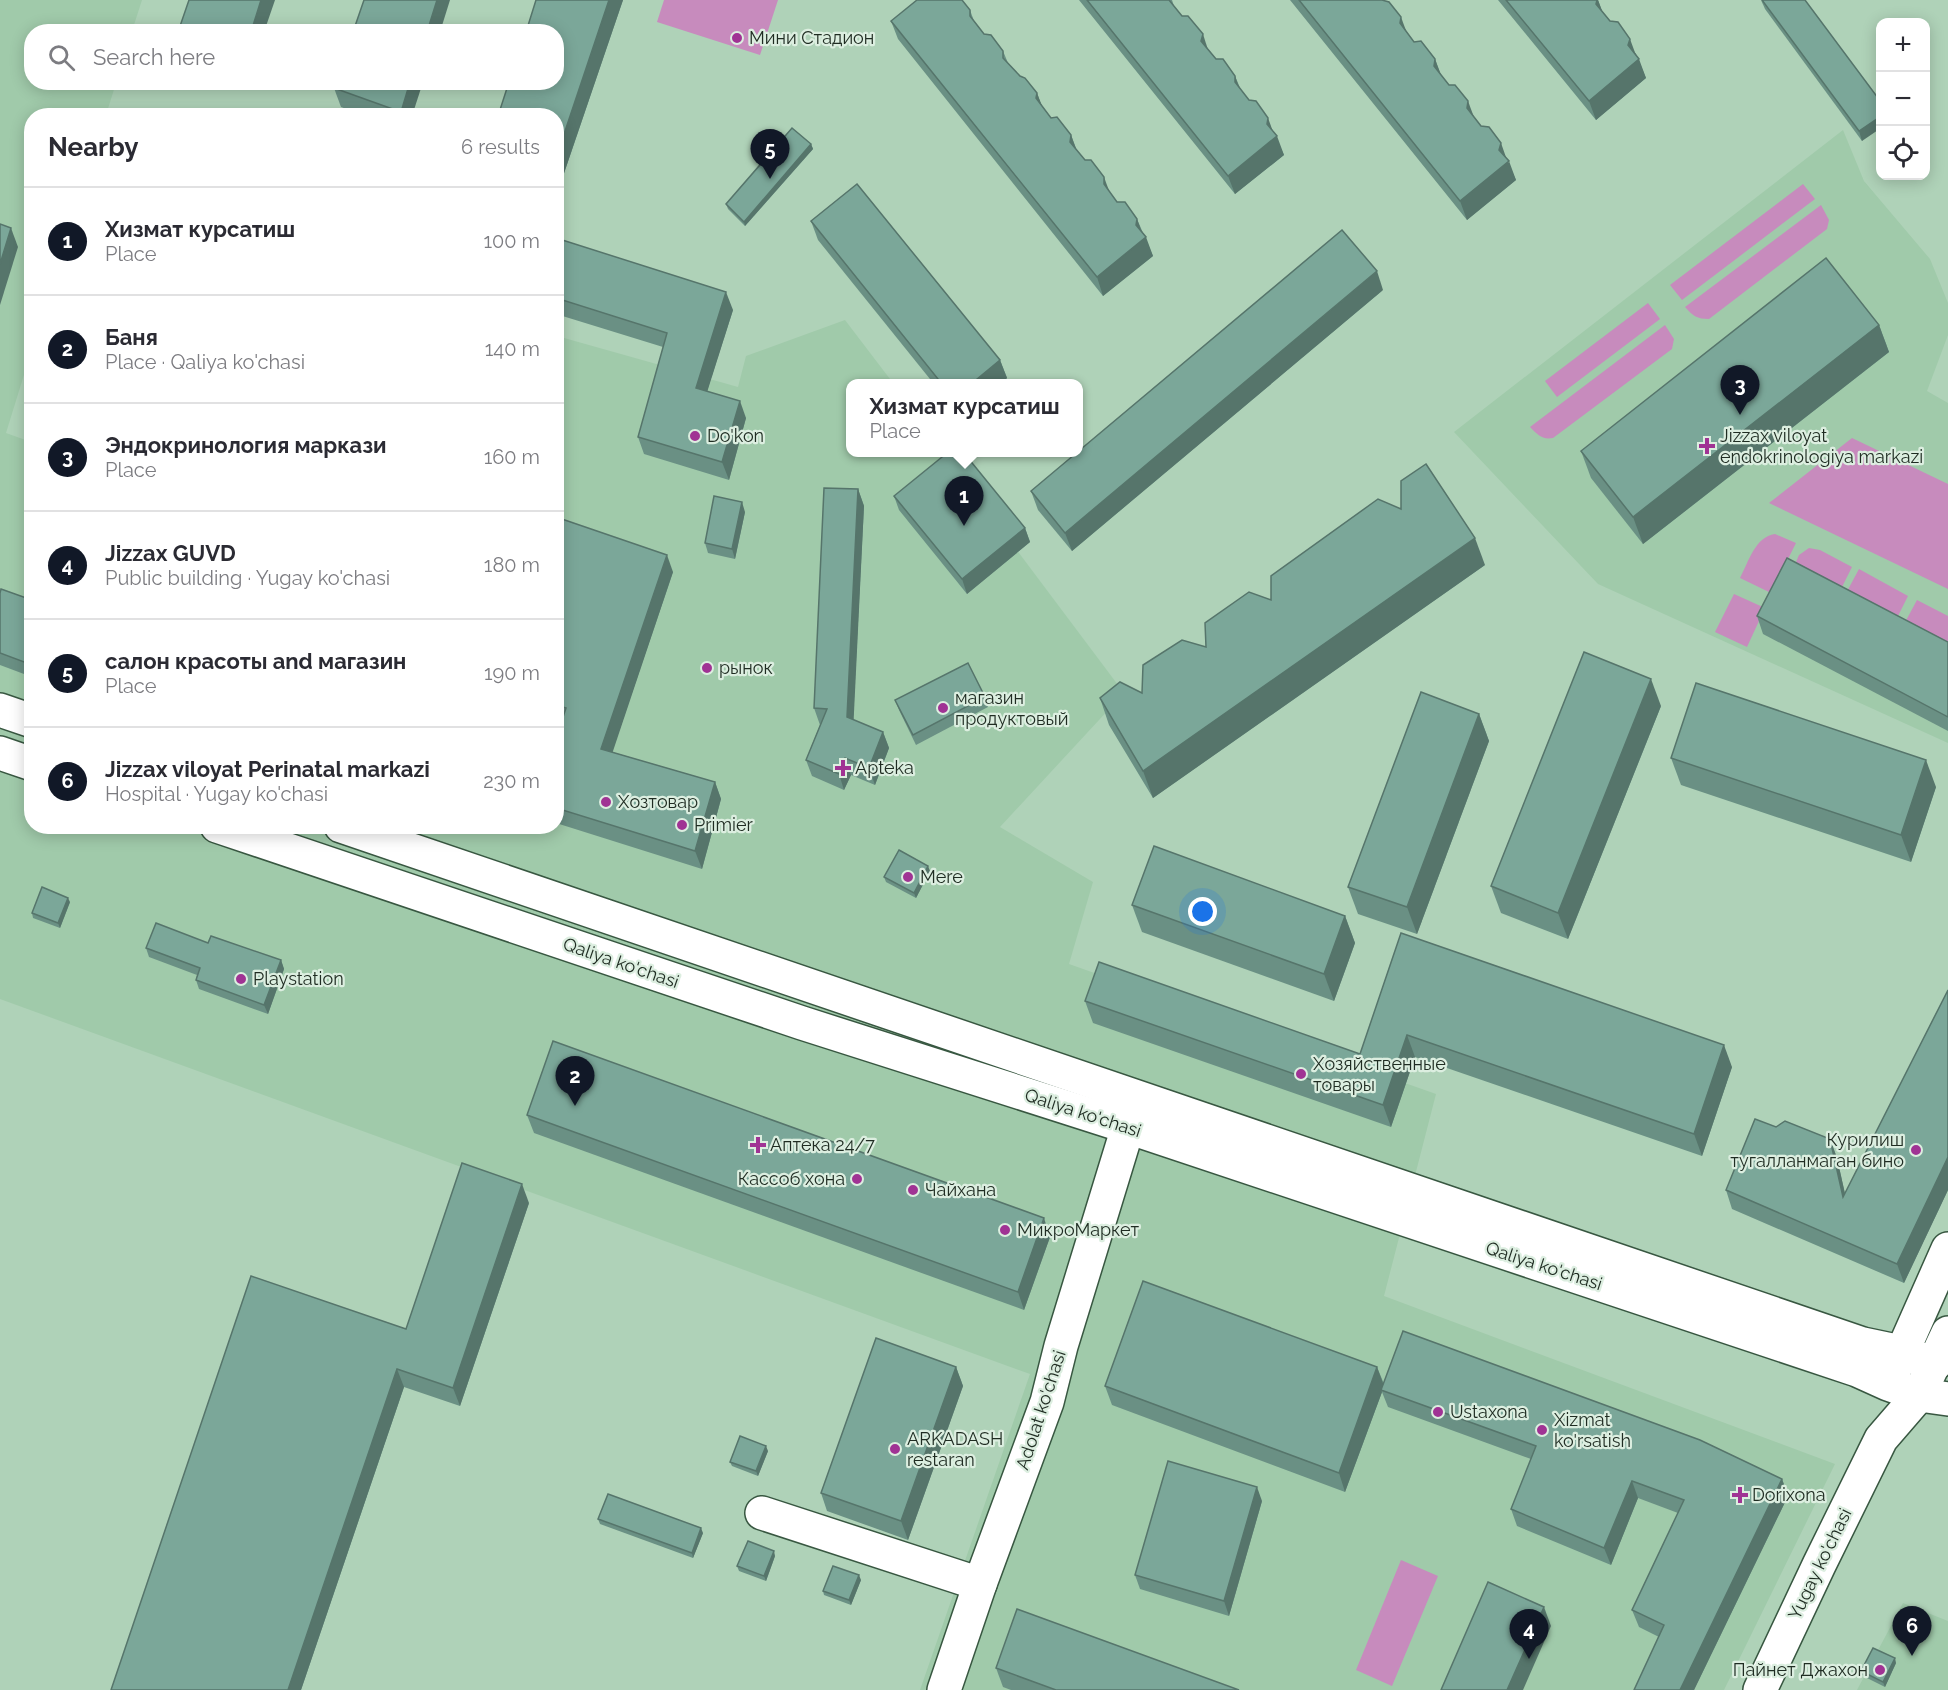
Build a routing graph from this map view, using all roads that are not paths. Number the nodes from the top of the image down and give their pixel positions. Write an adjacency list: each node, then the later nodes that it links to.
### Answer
1 (0, 710): 2 (main road)
2 (24, 718)
3 (0, 753): 4 (main road)
4 (24, 761)
5 (241, 834): 7 (main road, Qaliya ko'chasi)
6 (364, 834): 10 (main road, Qaliya ko'chasi)
7 (1128, 1127): 12 (main road, Qaliya ko'chasi); 16 (main road, Adolat ko'chasi)
8 (1948, 1249): 10 (main road, Yugay ko'chasi)
9 (1948, 1333): 11 (main road, Yugay ko'chasi)
10 (1901, 1352): 11 (main road, Qaliya ko'chasi); 12 (main road, Yugay ko'chasi)
11 (1942, 1369): 13 (main road, Yugay ko'chasi)
12 (1888, 1384): 13 (main road, Qaliya ko'chasi); 14 (main road, Yugay ko'chasi)
13 (1933, 1397): 14 (main road, Yugay ko'chasi)
14 (1881, 1439): 18 (main road, Yugay ko'chasi)
15 (762, 1513): 16 (main road)
16 (980, 1584): 17 (main road, Adolat ko'chasi)
17 (944, 1690)
18 (1760, 1690)

